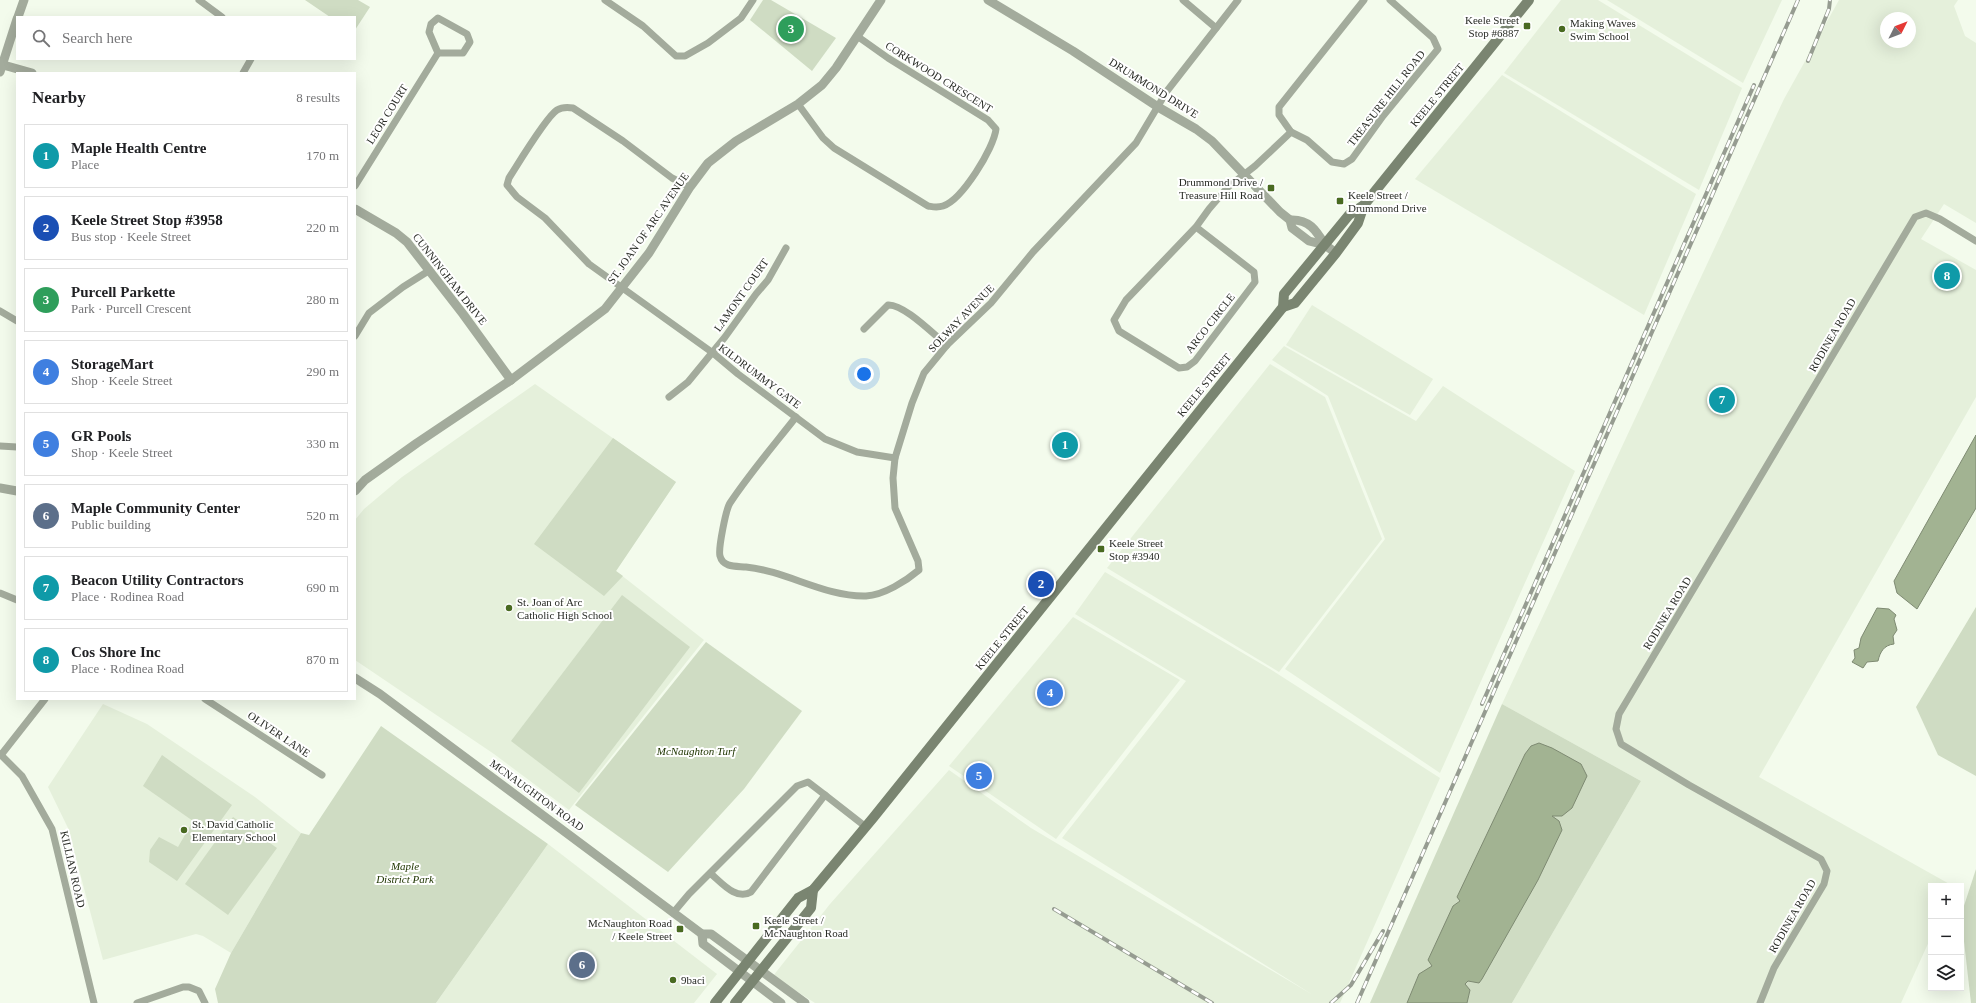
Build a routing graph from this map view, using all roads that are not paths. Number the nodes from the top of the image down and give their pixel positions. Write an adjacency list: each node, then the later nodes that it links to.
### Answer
1 (24, 0): 12 (street)
2 (199, 0): 13 (street)
3 (605, 0): 4 (street)
4 (753, 0)
5 (881, 0): 16 (street, ST. JOAN OF ARC AVENUE)
6 (988, 0): 23 (street, DRUMMOND DRIVE)
7 (1182, 0): 15 (street)
8 (1238, 0): 15 (street, SOLWAY AVENUE)
9 (1364, 0): 24 (street, TREASURE HILL ROAD)
10 (1390, 0): 24 (street, TREASURE HILL ROAD)
11 (1529, 0): 28 (main road, KEELE STREET)
12 (18, 16)
13 (221, 16)
14 (16, 21): 19 (street)
15 (1216, 28): 23 (street, SOLWAY AVENUE)
16 (857, 36): 22 (street, ST. JOAN OF ARC AVENUE); 22 (street, CORKWOOD CRESCENT)
17 (438, 53): 17 (street); 26 (street, LEOR COURT)
18 (250, 60): 21 (street)
19 (1, 67): 20 (street)
20 (27, 72)
21 (244, 72)
22 (798, 104): 27 (street, ST. JOAN OF ARC AVENUE)
23 (1158, 107): 25 (street, DRUMMOND DRIVE); 42 (street, SOLWAY AVENUE)
24 (1291, 132): 25 (street)
25 (1244, 175): 30 (street, ARCO CIRCLE); 32 (street, DRUMMOND DRIVE)
26 (356, 184)
27 (690, 187): 36 (street, ST. JOAN OF ARC AVENUE); 36 (street, KILDRUMMY GATE)
28 (1364, 204): 32 (main road, KEELE STREET); 34 (main road, KEELE STREET)
29 (356, 210): 35 (street, CUNNINGHAM DRIVE)
30 (1196, 227): 30 (street, ARCO CIRCLE)
31 (1976, 242): 77 (street, RODINEA ROAD)
32 (1325, 245): 34 (street, DRUMMOND DRIVE); 37 (main road, KEELE STREET)
33 (786, 248): 43 (street, LAMONT COURT)
34 (1336, 253): 37 (main road, KEELE STREET)
35 (430, 270): 41 (street); 44 (street, CUNNINGHAM DRIVE)
36 (622, 288): 43 (street, KILDRUMMY GATE); 44 (street, ST. JOAN OF ARC AVENUE)
37 (1283, 307): 61 (main road, KEELE STREET)
38 (0, 311): 39 (street)
39 (16, 319)
40 (864, 329): 42 (street)
41 (356, 334)
42 (947, 345): 49 (street, SOLWAY AVENUE)
43 (712, 353): 45 (street, LAMONT COURT); 46 (street, KILDRUMMY GATE)
44 (511, 380): 51 (street, ST. JOAN OF ARC AVENUE)
45 (669, 397)
46 (796, 417): 49 (street, KILDRUMMY GATE); 49 (street, SOLWAY AVENUE)
47 (0, 446): 48 (street)
48 (16, 447)
49 (895, 458)
50 (0, 488): 52 (street)
51 (356, 489)
52 (16, 491)
53 (0, 593): 54 (street)
54 (16, 600)
55 (356, 679): 64 (street, MCNAUGHTON ROAD)
56 (44, 700): 58 (street)
57 (207, 700): 59 (street, OLIVER LANE)
58 (0, 755): 70 (street, KILLIAN ROAD)
59 (322, 775)
60 (825, 795): 61 (street); 62 (street); 62 (street)
61 (866, 827): 63 (main road, KEELE STREET)
62 (710, 873): 64 (street)
63 (813, 890): 66 (main road, KEELE STREET); 67 (main road)
64 (673, 913): 65 (street, MCNAUGHTON ROAD)
65 (702, 934): 66 (street, MCNAUGHTON ROAD); 68 (street, MCNAUGHTON ROAD)
66 (748, 962): 67 (street, MCNAUGHTON ROAD); 68 (main road, KEELE STREET)
67 (760, 971): 69 (main road); 76 (street, MCNAUGHTON ROAD)
68 (739, 972): 69 (street, MCNAUGHTON ROAD); 73 (main road, KEELE STREET)
69 (752, 982): 74 (main road); 75 (street, MCNAUGHTON ROAD)
70 (94, 1003)
71 (137, 1003): 72 (street)
72 (205, 1003)
73 (715, 1003)
74 (735, 1003)
75 (781, 1003)
76 (804, 1003)
77 (1760, 1003)

